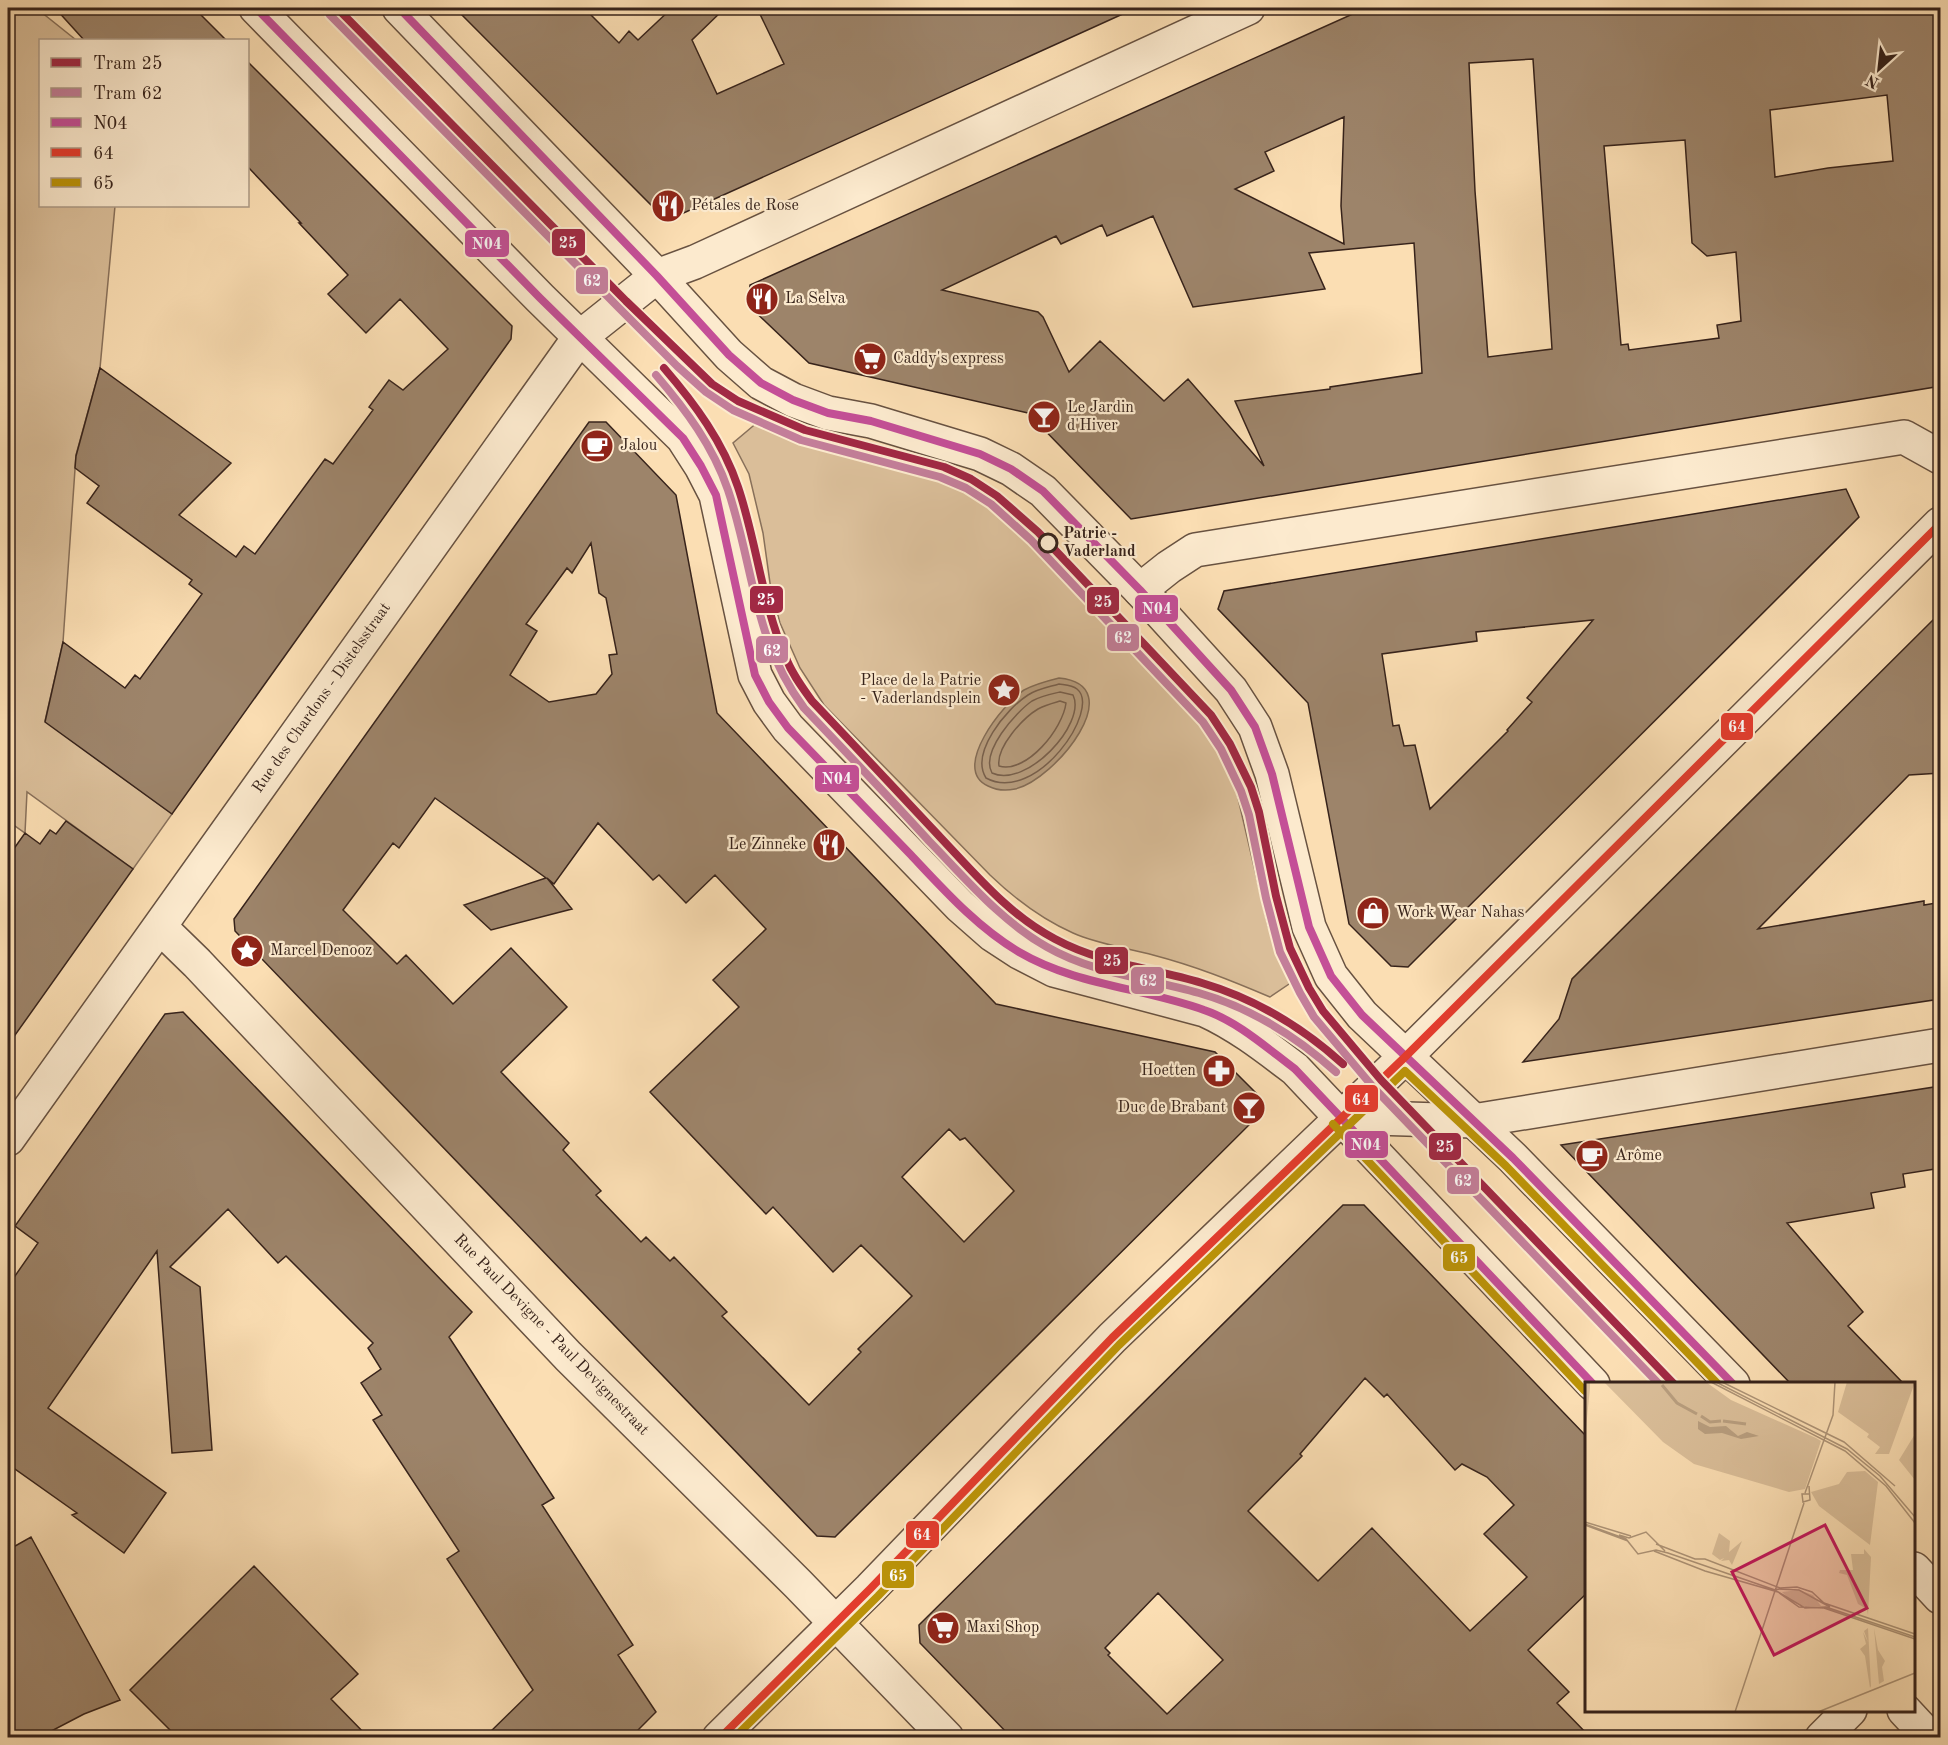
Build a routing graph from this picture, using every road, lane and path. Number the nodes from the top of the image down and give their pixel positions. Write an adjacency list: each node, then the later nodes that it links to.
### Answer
1 (256, 8): 5 (street)
2 (399, 8): 4 (street)
3 (1248, 8): 4 (street, Rue des Chardons - Distelsstraat)
4 (657, 276): 5 (street, Rue des Chardons - Distelsstraat); 8 (street)
5 (579, 338): 9 (street, Rue des Chardons - Distelsstraat); 12 (street)
6 (1941, 457): 8 (street)
7 (1941, 524): 11 (street)
8 (1140, 590): 11 (street)
9 (159, 927): 14 (street, Rue des Chardons - Distelsstraat); 19 (street, Rue Paul Devigne - Paul Devignestraat)
10 (1941, 1045): 13 (street)
11 (1405, 1057): 12 (street); 13 (street)
12 (1341, 1117): 13 (street); 15 (street); 19 (street)
13 (1473, 1120): 16 (street)
14 (8, 1139)
15 (1592, 1382)
16 (1732, 1382)
17 (1915, 1570): 18 (street)
18 (1941, 1597)
19 (836, 1622): 22 (street); 23 (street, Rue Paul Devigne - Paul Devignestraat)
20 (1848, 1712): 24 (street)
21 (1906, 1712): 25 (street)
22 (719, 1737)
23 (947, 1737)
24 (1822, 1737)
25 (1930, 1737)

